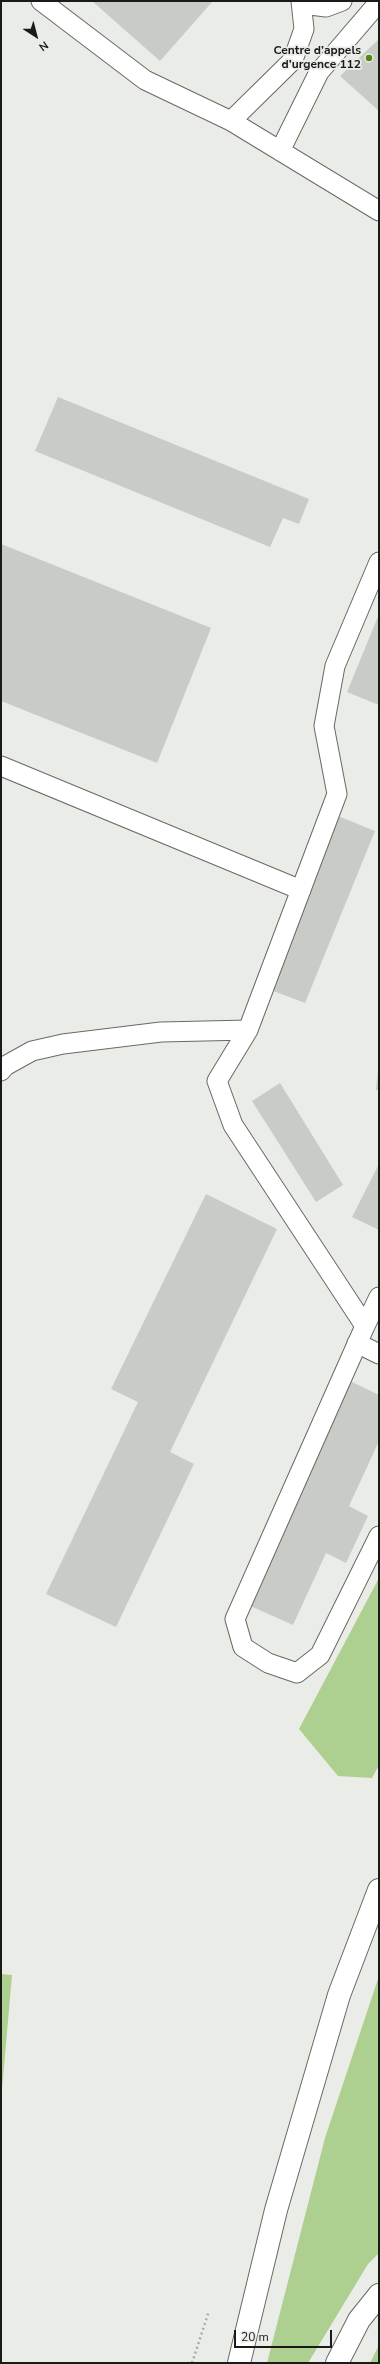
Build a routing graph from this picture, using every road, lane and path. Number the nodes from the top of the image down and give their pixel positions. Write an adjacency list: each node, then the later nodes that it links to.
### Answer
1 (41, 1): 5 (lane)
2 (342, 1): 3 (lane)
3 (302, 2): 5 (lane)
4 (379, 2): 6 (lane)
5 (231, 121): 6 (lane)
6 (280, 151): 7 (lane)
7 (379, 211)
8 (379, 562): 10 (lane)
9 (1, 766): 10 (lane)
10 (301, 890): 11 (lane)
11 (248, 1030): 12 (lane); 14 (lane)
12 (1, 1071)
13 (379, 1297): 14 (lane)
14 (361, 1335): 15 (lane); 16 (lane)
15 (379, 1354)
16 (379, 1536)
17 (379, 1890): 21 (highway)
18 (379, 2295): 22 (highway)
19 (209, 2311): 20 (path)
20 (192, 2363)
21 (239, 2363)
22 (337, 2363)

